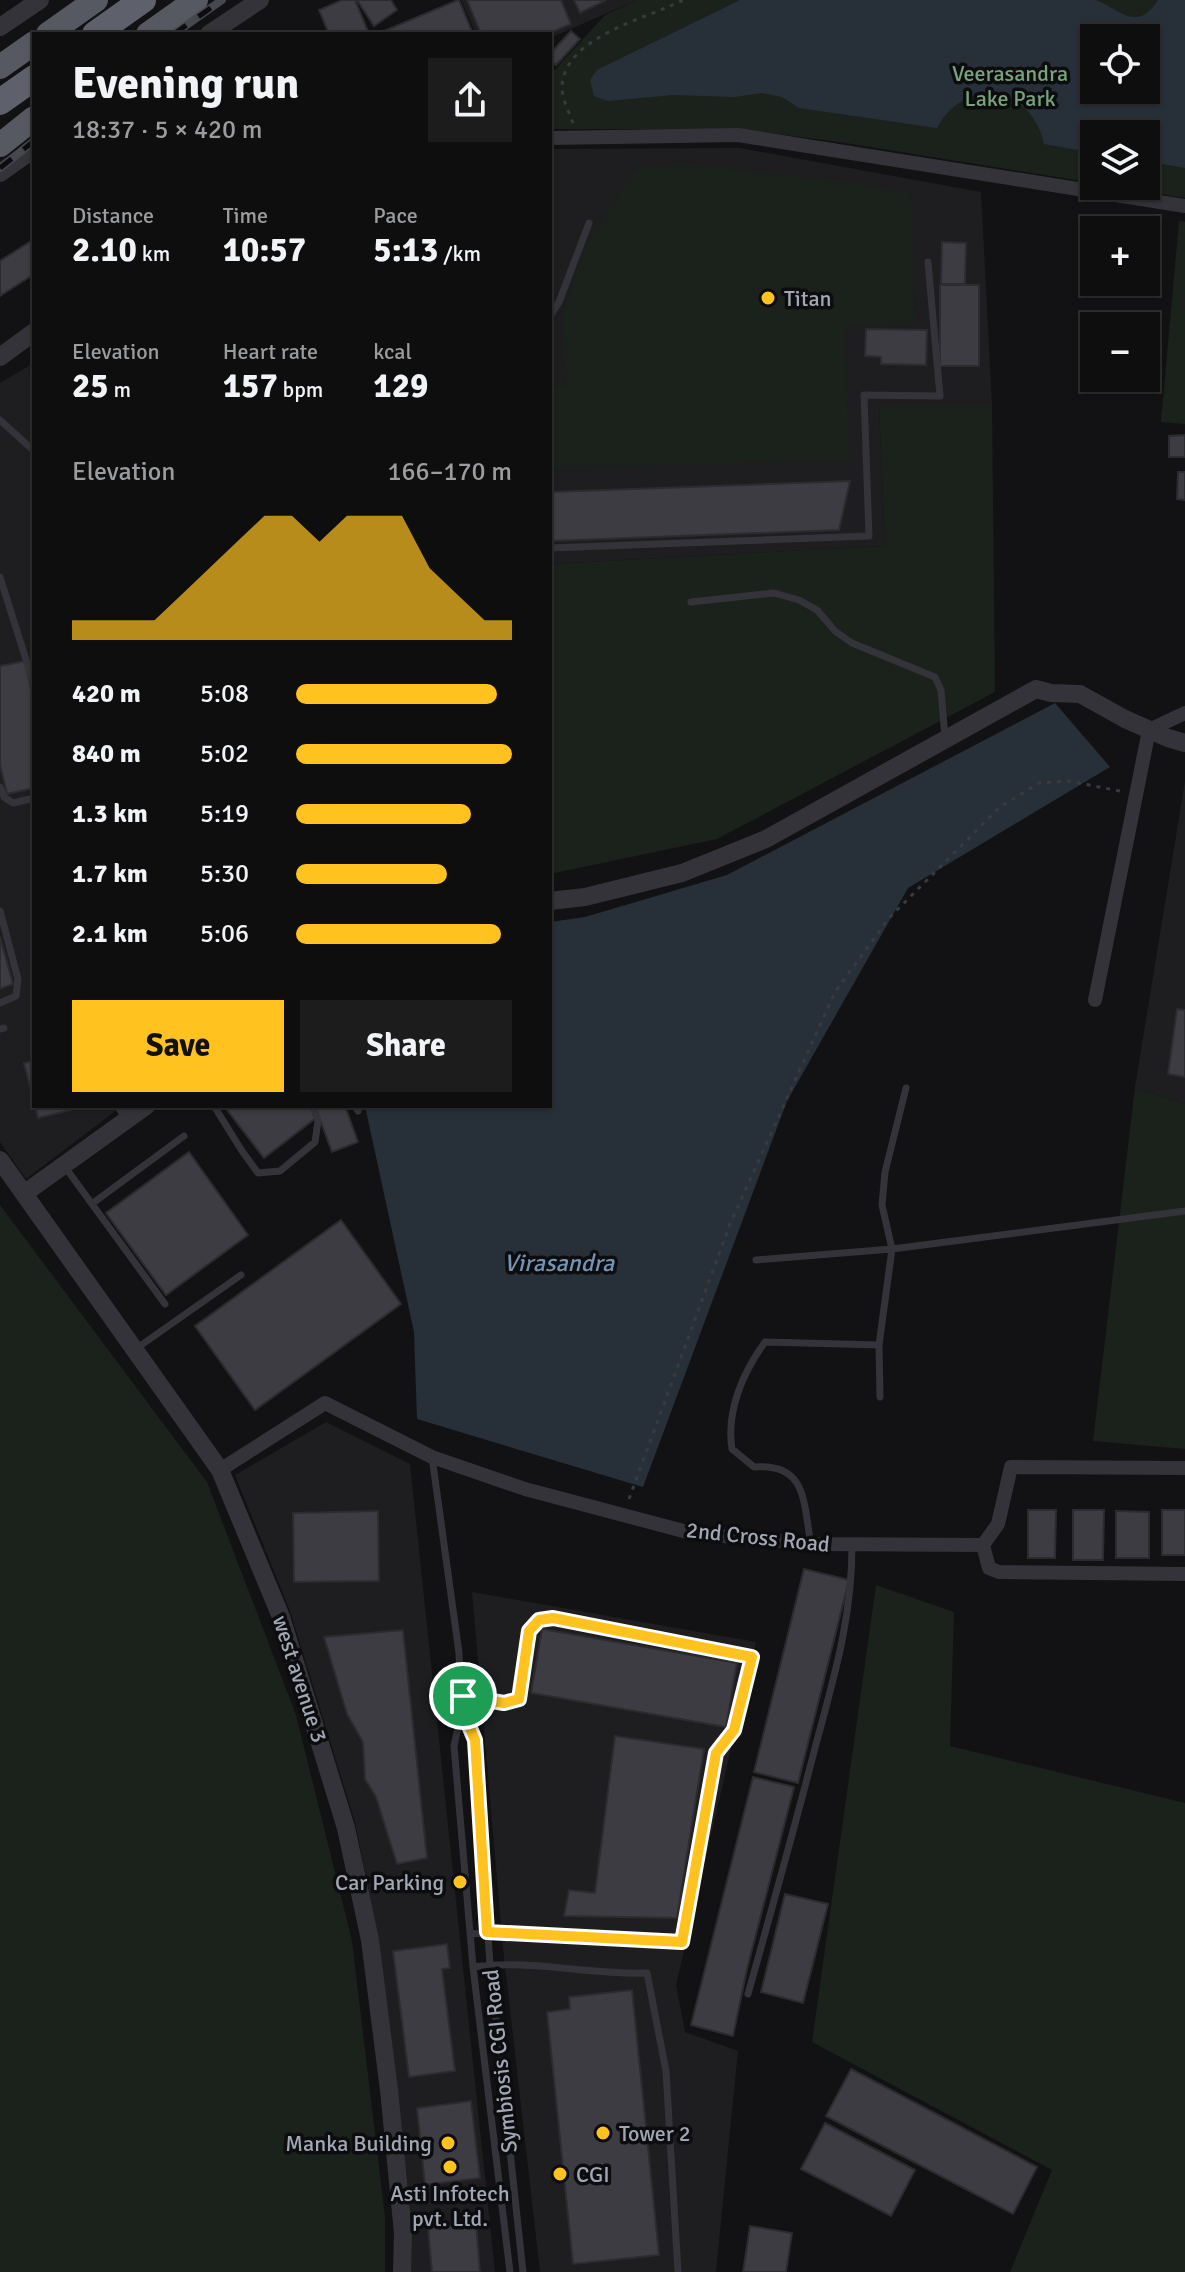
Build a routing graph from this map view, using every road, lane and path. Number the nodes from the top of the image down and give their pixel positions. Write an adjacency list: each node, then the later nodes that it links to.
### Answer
1 (40, 0): 7 (street)
2 (96, 0): 8 (highway)
3 (143, 0): 9 (highway)
4 (196, 0): 10 (highway)
5 (260, 0): 11 (street)
6 (683, 0): 16 (path)
7 (0, 27)
8 (51, 32)
9 (98, 32)
10 (151, 32)
11 (212, 32)
12 (32, 44): 13 (highway)
13 (0, 67)
14 (32, 79): 15 (highway)
15 (0, 102)
16 (572, 121)
17 (552, 138): 20 (street)
18 (25, 142): 19 (street)
19 (0, 173)
20 (1185, 206)
21 (589, 223): 23 (lane)
22 (928, 262): 28 (lane)
23 (552, 313)
24 (32, 333): 25 (street)
25 (0, 357)
26 (0, 420): 27 (lane)
27 (32, 449)
28 (552, 548)
29 (0, 577): 31 (lane)
30 (691, 602): 34 (lane)
31 (32, 679)
32 (1185, 713): 33 (street)
33 (1149, 730): 34 (street); 35 (street); 37 (street)
34 (945, 739): 39 (street)
35 (1185, 743)
36 (0, 787): 38 (lane)
37 (1136, 794): 41 (street); 63 (path)
38 (32, 798)
39 (552, 901)
40 (0, 911): 42 (lane)
41 (1095, 1000)
42 (0, 1003)
43 (906, 1088): 53 (lane)
44 (215, 1108): 45 (lane)
45 (314, 1108)
46 (122, 1113): 49 (street)
47 (184, 1136): 51 (lane)
48 (0, 1160): 50 (street, west avenue 3)
49 (64, 1165): 50 (street); 51 (lane)
50 (25, 1193): 58 (street, west avenue 3)
51 (93, 1203): 56 (lane)
52 (1185, 1211): 53 (lane)
53 (892, 1249): 54 (lane); 57 (lane)
54 (756, 1260)
55 (241, 1275): 58 (lane)
56 (165, 1304)
57 (879, 1345): 59 (lane); 64 (lane)
58 (135, 1349): 62 (street, west avenue 3)
59 (880, 1397)
60 (432, 1457): 62 (street, 2nd Cross Road); 63 (street, 2nd Cross Road); 68 (lane, Symbiosis CGI Road)
61 (1185, 1468): 66 (street)
62 (220, 1470): 75 (street, west avenue 3)
63 (623, 1515): 64 (street, 2nd Cross Road)
64 (811, 1544): 65 (street, 2nd Cross Road)
65 (852, 1545): 66 (street, 2nd Cross Road); 74 (lane)
66 (983, 1545): 67 (street)
67 (1185, 1574)
68 (463, 1696): 69 (lane, Symbiosis CGI Road); 70 (lane)
69 (462, 1709): 70 (lane, Symbiosis CGI Road); 71 (lane, Symbiosis CGI Road)
70 (487, 1932): 71 (lane); 72 (lane, Symbiosis CGI Road)
71 (470, 1934): 73 (lane, Symbiosis CGI Road)
72 (490, 1965): 73 (lane); 77 (lane, Symbiosis CGI Road); 78 (lane)
73 (473, 1967): 76 (lane, Symbiosis CGI Road)
74 (748, 1994)
75 (402, 2272)
76 (510, 2272)
77 (523, 2272)
78 (678, 2272)

